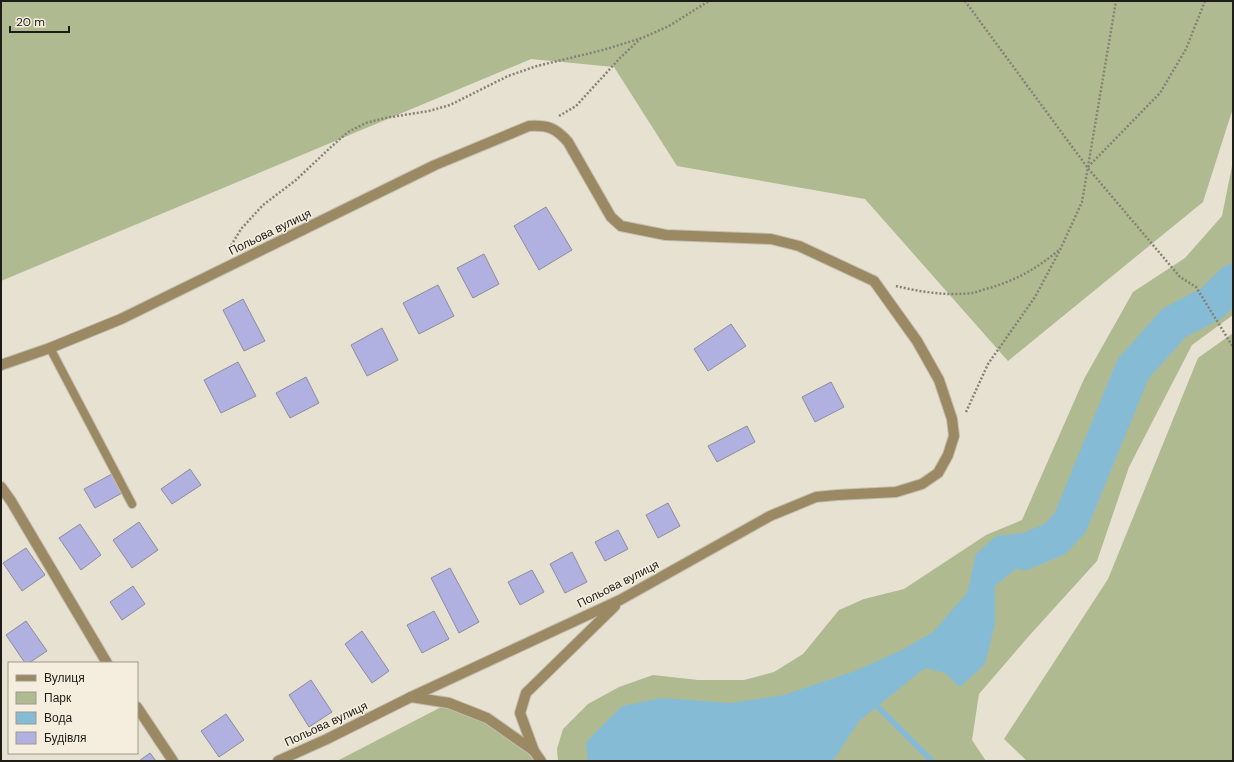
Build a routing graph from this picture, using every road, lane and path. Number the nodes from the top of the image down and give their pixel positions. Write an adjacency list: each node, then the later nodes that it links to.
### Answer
1 (709, 1): 5 (path)
2 (965, 1): 7 (path)
3 (1116, 1): 7 (path)
4 (1205, 1): 7 (path)
5 (642, 38): 6 (path); 9 (path)
6 (540, 125): 9 (street, Польова вулиця); 10 (street, Польова вулиця)
7 (1087, 167): 8 (path); 11 (path)
8 (1060, 250): 10 (path); 14 (path)
9 (218, 272): 12 (street, Польова вулиця)
10 (874, 281): 14 (street)
11 (1233, 347)
12 (50, 348): 13 (street, Польова вулиця); 16 (lane)
13 (1, 365)
14 (954, 436): 17 (street, Польова вулиця)
15 (1, 487): 18 (street)
16 (132, 504)
17 (620, 600): 19 (street, Польова вулиця); 21 (street)
18 (106, 662)
19 (411, 697): 21 (street); 23 (street, Польова вулиця)
20 (138, 708): 22 (street)
21 (534, 751): 24 (street)
22 (173, 761)
23 (278, 761)
24 (541, 761)

